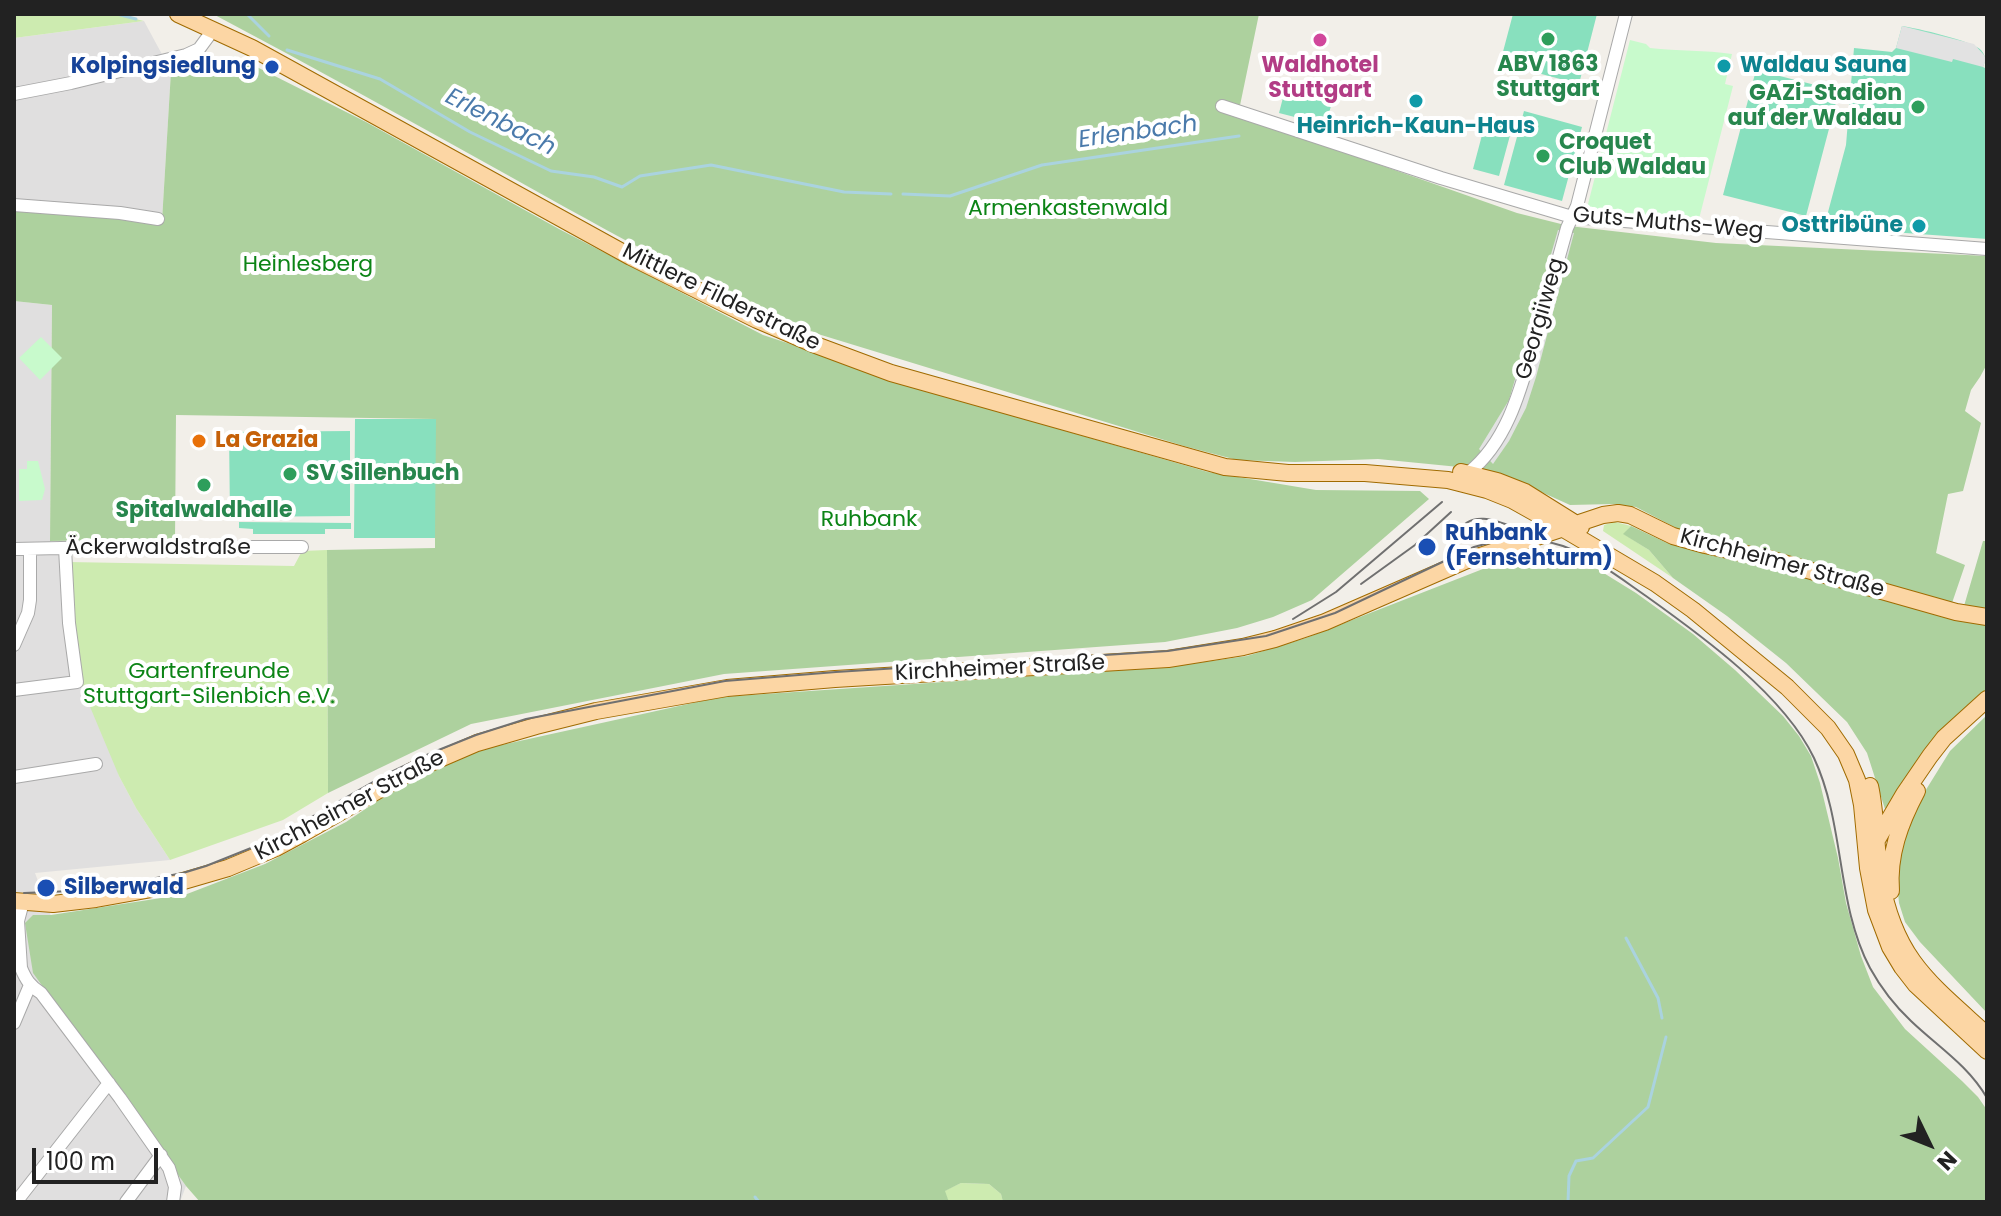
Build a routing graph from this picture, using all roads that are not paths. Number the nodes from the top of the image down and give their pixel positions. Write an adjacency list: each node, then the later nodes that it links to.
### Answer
1 (178, 14): 3 (main road, Mittlere Filderstraße)
2 (1626, 14): 7 (street, Georgiiweg)
3 (213, 30): 4 (street); 11 (main road, Mittlere Filderstraße)
4 (14, 94)
5 (1222, 106): 7 (street, Guts-Muths-Weg)
6 (14, 205): 8 (street)
7 (1572, 217): 9 (street, Guts-Muths-Weg); 10 (street, Georgiiweg)
8 (158, 219)
9 (1987, 249)
10 (1468, 473): 11 (main road, Mittlere Filderstraße); 12 (main road); 14 (main road, Mittlere Filderstraße)
11 (1305, 474): 12 (main road, Mittlere Filderstraße)
12 (1448, 480): 13 (main road, Mittlere Filderstraße)
13 (1512, 500): 14 (main road, Mittlere Filderstraße); 15 (main road)
14 (1569, 526): 15 (main road, Kirchheimer Straße); 20 (main road, Kirchheimer Straße); 27 (main road, Mittlere Filderstraße); 30 (main road, Mittlere Filderstraße)
15 (1523, 541): 31 (main road, Kirchheimer Straße)
16 (302, 547): 17 (street, Äckerwaldstraße)
17 (65, 548): 19 (street, Äckerwaldstraße); 22 (street)
18 (14, 549): 19 (street, Äckerwaldstraße)
19 (30, 549): 21 (street)
20 (1987, 617)
21 (14, 645)
22 (14, 690)
23 (1987, 699): 24 (main road)
24 (1955, 730): 28 (main road); 32 (main road)
25 (96, 764): 26 (street)
26 (14, 777)
27 (1870, 790): 28 (main road); 29 (main road, Mittlere Filderstraße)
28 (1904, 794): 29 (main road)
29 (1877, 840): 30 (main road); 32 (main road, Mittlere Filderstraße)
30 (1868, 868): 37 (main road, Mittlere Filderstraße)
31 (19, 902): 34 (street)
32 (1888, 912): 36 (main road, Mittlere Filderstraße)
33 (14, 985): 34 (street)
34 (30, 985): 35 (street); 38 (street)
35 (14, 1023)
36 (1987, 1035)
37 (1987, 1051)
38 (109, 1083): 39 (street); 40 (street)
39 (161, 1155): 41 (street); 42 (street)
40 (16, 1202)
41 (126, 1202)
42 (173, 1202)

